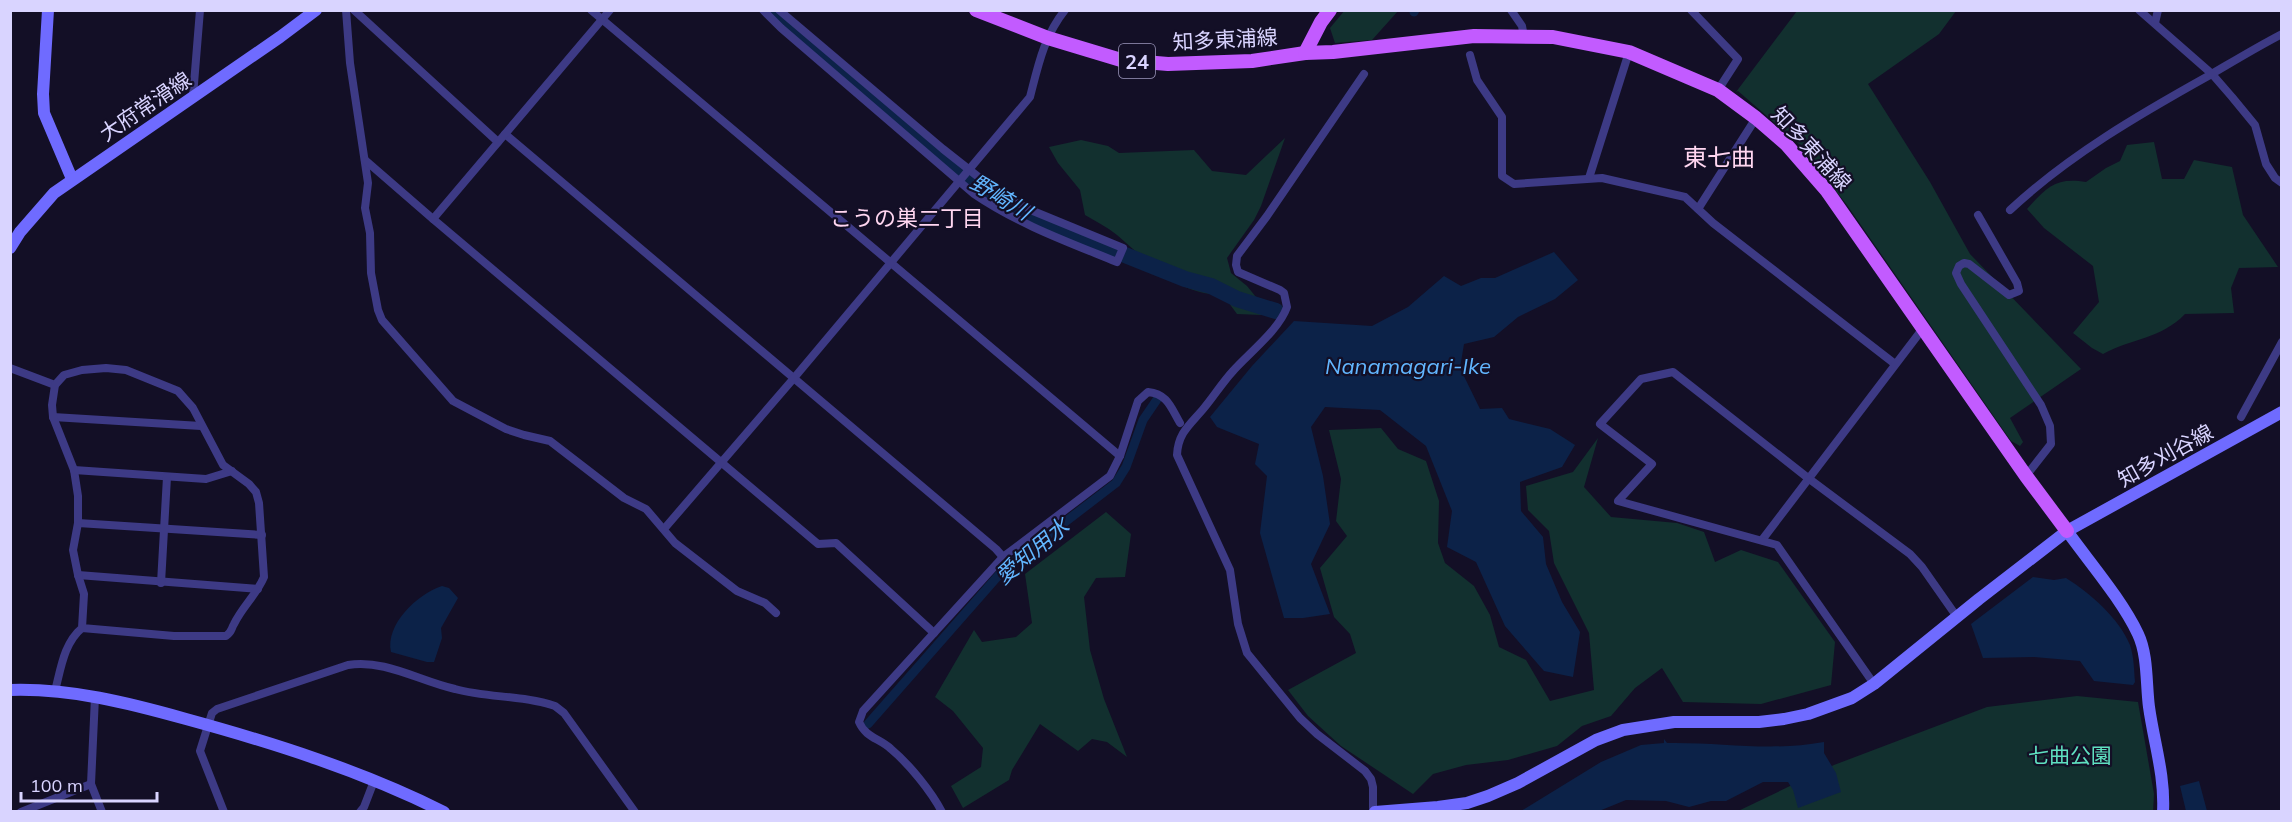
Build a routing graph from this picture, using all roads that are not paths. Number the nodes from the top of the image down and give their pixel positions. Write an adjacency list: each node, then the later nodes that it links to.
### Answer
1 (48, 10): 35 (street)
2 (200, 10): 28 (street)
3 (316, 10): 28 (street, 大府常滑線)
4 (346, 10): 32 (street)
5 (354, 10): 31 (street)
6 (591, 10): 17 (street)
7 (610, 10): 17 (street)
8 (763, 10): 36 (street)
9 (779, 10): 33 (street)
10 (976, 10): 21 (main road, 知多東浦線 / 24)
11 (1065, 10): 21 (street)
12 (1329, 10): 22 (main road, 知多東浦線)
13 (1511, 10): 20 (street)
14 (1691, 10): 27 (street)
15 (2139, 10): 18 (street)
16 (2158, 10): 18 (street)
17 (602, 20): 30 (street); 44 (street)
18 (2155, 23): 25 (street)
19 (2282, 34): 25 (street)
20 (1524, 37): 22 (main road, 知多東浦線 / 24); 23 (main road, 知多東浦線 / 24)
21 (1048, 38): 22 (main road, 知多東浦線 / 24); 33 (street)
22 (1305, 52)
23 (1629, 52): 27 (main road, 知多東浦線 / 24); 34 (street)
24 (1470, 55): 34 (street)
25 (2212, 74): 37 (street); 39 (street)
26 (1364, 75): 91 (street)
27 (1718, 90): 29 (main road, 知多東浦線 / 24)
28 (193, 96): 35 (street, 大府常滑線)
29 (1756, 118): 38 (street); 45 (main road, 知多東浦線 / 24)
30 (505, 134): 31 (street); 49 (street)
31 (498, 142): 41 (street)
32 (365, 160): 41 (street); 65 (street)
33 (969, 169): 36 (street); 36 (street)
34 (1589, 178): 38 (street)
35 (72, 179): 42 (street, 大府常滑線)
36 (960, 180): 44 (street)
37 (2282, 183)
38 (1698, 209): 47 (street)
39 (2010, 210)
40 (1978, 215): 60 (street)
41 (433, 219): 57 (street)
42 (15, 230): 43 (street, 大府常滑線)
43 (10, 248)
44 (890, 263): 49 (street); 56 (street)
45 (1924, 327): 47 (street); 60 (main road, 知多東浦線 / 24)
46 (2282, 342): 53 (street)
47 (1895, 364): 62 (street)
48 (10, 368): 50 (street)
49 (794, 378): 57 (street); 69 (street)
50 (55, 385): 52 (street); 55 (street)
51 (2282, 412): 66 (street, 知多刈谷線)
52 (53, 417): 55 (street); 58 (street)
53 (2241, 417)
54 (1180, 423): 56 (street)
55 (201, 426): 59 (street)
56 (1120, 456): 69 (street)
57 (722, 463): 65 (street); 76 (street)
58 (74, 470): 61 (street); 63 (street)
59 (232, 471): 61 (street); 67 (street)
60 (2026, 476): 66 (main road, 知多東浦線 / 24)
61 (167, 477): 64 (street)
62 (1808, 478): 68 (street); 68 (street); 74 (street)
63 (78, 523): 64 (street); 70 (street)
64 (165, 528): 67 (street); 71 (street)
65 (664, 529): 73 (street)
66 (2067, 531): 74 (street, 知多刈谷線); 92 (street)
67 (262, 535): 72 (street)
68 (1762, 540): 77 (street)
69 (1003, 557): 76 (street)
70 (78, 575): 71 (street); 75 (street)
71 (161, 583): 72 (street)
72 (258, 589): 75 (street)
73 (777, 613)
74 (1957, 616): 77 (street, 知多刈谷線)
75 (82, 628): 79 (street)
76 (934, 633): 90 (street)
77 (1874, 684): 91 (street, 知多刈谷線)
78 (10, 690): 79 (street)
79 (56, 691): 80 (street)
80 (95, 697): 81 (street); 83 (street)
81 (207, 725): 82 (street); 86 (street); 89 (street)
82 (374, 781): 87 (street); 88 (street)
83 (91, 784): 84 (street); 85 (street)
84 (21, 812)
85 (102, 812)
86 (224, 812)
87 (360, 812)
88 (444, 812)
89 (635, 812)
90 (942, 812)
91 (1374, 812)
92 (2163, 812)

